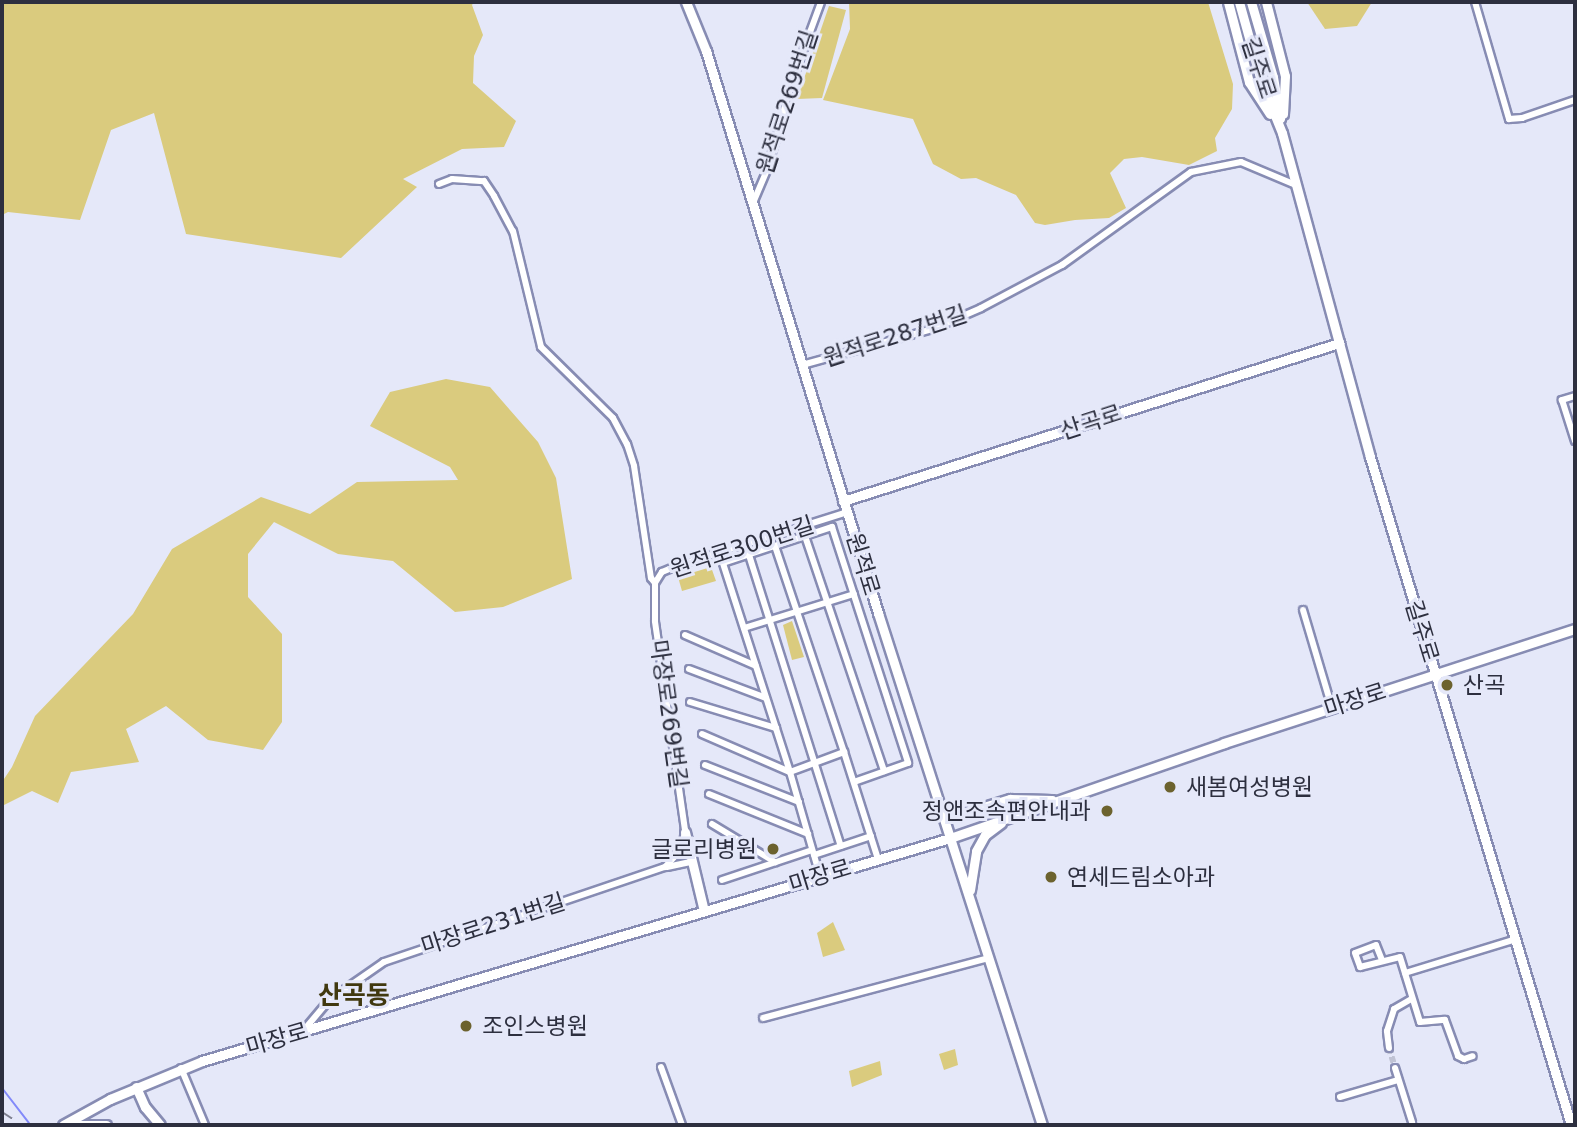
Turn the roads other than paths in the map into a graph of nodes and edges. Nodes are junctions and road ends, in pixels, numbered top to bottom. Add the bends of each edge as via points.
1 (686, 2) edge
2 (821, 2) edge
3 (1227, 2) edge
4 (1239, 2) edge
5 (1251, 2) edge
6 (1266, 2) edge
7 (1475, 2) edge
8 (1575, 100) edge
9 (1282, 133) junction
10 (439, 184) dead end
11 (1296, 185) junction
12 (752, 203) junction
13 (1339, 342) junction
14 (802, 365) junction
15 (1575, 396) edge
16 (1575, 441) edge
17 (844, 500) junction
18 (847, 512) junction
19 (805, 536) junction
20 (775, 546) junction
21 (749, 555) junction
22 (655, 583) junction
23 (853, 594) junction
24 (652, 596) joint
25 (827, 602) junction
26 (1303, 610) dead end
27 (797, 612) junction
28 (769, 620) junction
29 (744, 628) junction
30 (1575, 629) edge
31 (685, 635) dead end
32 (756, 667) junction
33 (689, 668) dead end
34 (1436, 674) junction
35 (766, 698) junction
36 (690, 702) dead end
37 (1332, 708) junction
38 (776, 728) junction
39 (702, 734) dead end
40 (844, 752) junction
41 (814, 763) junction
42 (705, 765) dead end
43 (884, 771) junction
44 (790, 772) junction
45 (854, 782) junction
46 (709, 794) dead end
47 (1056, 800) junction
48 (799, 802) junction
49 (941, 808) junction
50 (1008, 817) junction
51 (712, 824) dead end
52 (685, 832) junction
53 (808, 834) junction
54 (871, 836) junction
55 (950, 838) junction
56 (841, 846) junction
57 (813, 853) junction
58 (878, 859) junction
59 (691, 862) junction
60 (775, 862) junction
61 (665, 867) junction
62 (820, 876) junction
63 (722, 880) dead end
64 (970, 895) junction
65 (704, 911) junction
66 (1516, 939) junction
67 (989, 958) junction
68 (1382, 960) junction
69 (1405, 973) junction
70 (1411, 999) junction
71 (763, 1018) dead end
72 (303, 1031) junction
73 (1389, 1048) tunnel mouth
74 (1473, 1056) dead end
75 (662, 1067) dead end
76 (181, 1068) junction
77 (1395, 1069) tunnel mouth
78 (1398, 1080) junction
79 (136, 1087) junction
80 (1340, 1097) dead end
81 (1412, 1122) dead end
82 (64, 1125) edge
83 (79, 1125) edge
84 (106, 1125) edge
85 (160, 1125) edge
86 (205, 1125) edge
87 (682, 1125) edge
88 (1042, 1125) edge
89 (1572, 1125) edge

1 - 12 main road, 원적로 via 706,51
2 - 12 street, 원적로269번길
3 - 9 main road via 1249,82
4 - 9 main road, 길주로 via 1261,81
5 - 9 main road, 길주로 via 1273,78
6 - 9 main road via 1285,76
7 - 8 street via 1508,119
9 - 11 main road, 길주로
10 - 22 street via 452,179 484,181 513,231 541,346 613,418 627,444
11 - 13 main road, 길주로
11 - 14 street, 원적로287번길 via 1241,162 1191,172 1062,265 933,329
12 - 14 main road, 원적로
13 - 17 main road, 산곡로
13 - 34 main road, 길주로
14 - 17 main road, 원적로
15 - 16 street via 1562,400
17 - 18 main road, 원적로
18 - 22 street, 원적로300번길 via 676,566 662,572
18 - 49 main road, 원적로
19 - 20 street
19 - 23 street via 832,527
19 - 25 street
20 - 21 street
20 - 27 street
21 - 28 street
21 - 29 street via 723,563
22 - 24 street, 원적로300번길
23 - 25 street
23 - 43 street via 908,763
24 - 52 street, 마장로269번길
25 - 27 street
25 - 43 street
26 - 37 street
27 - 28 street
27 - 40 street
28 - 29 street
28 - 41 street
29 - 32 street
30 - 34 main road, 마장로
31 - 32 street
32 - 35 street
33 - 35 street
34 - 37 main road, 마장로
34 - 66 main road, 길주로
35 - 38 street
36 - 38 street
37 - 47 main road, 마장로
38 - 44 street
39 - 44 street
40 - 41 street
40 - 45 street
41 - 44 street
41 - 56 street
42 - 48 street
43 - 45 street
44 - 48 street
45 - 54 street
46 - 53 street
47 - 49 main road via 1010,799 951,817
47 - 50 main road, 마장로
48 - 53 street
49 - 55 main road, 원적로
50 - 55 main road, 마장로
50 - 64 main road via 985,835 976,851
51 - 60 street
52 - 59 main road
52 - 61 street via 682,849
53 - 57 street
54 - 56 street
54 - 58 street
55 - 58 main road, 마장로
55 - 64 main road, 원적로
56 - 57 street
57 - 60 street
57 - 62 street
58 - 62 main road, 마장로
59 - 61 street, 마장로231번길
59 - 65 main road
60 - 63 street
61 - 72 street, 마장로231번길 via 384,962 328,1001
62 - 65 main road, 마장로
64 - 67 main road, 원적로
65 - 72 main road, 마장로
66 - 69 street
66 - 89 main road, 길주로
67 - 71 street
67 - 88 main road, 원적로
68 - 68 street via 1360,967 1354,953 1376,945
68 - 69 street via 1400,957
69 - 70 street
70 - 73 street via 1394,1009 1387,1031
70 - 74 street via 1420,1022 1446,1020 1458,1056
72 - 76 main road, 마장로
75 - 87 street
76 - 79 main road, 마장로
76 - 86 street
77 - 78 street
78 - 80 street
78 - 81 street
79 - 82 main road, 마장로
79 - 85 main road
83 - 84 main road

